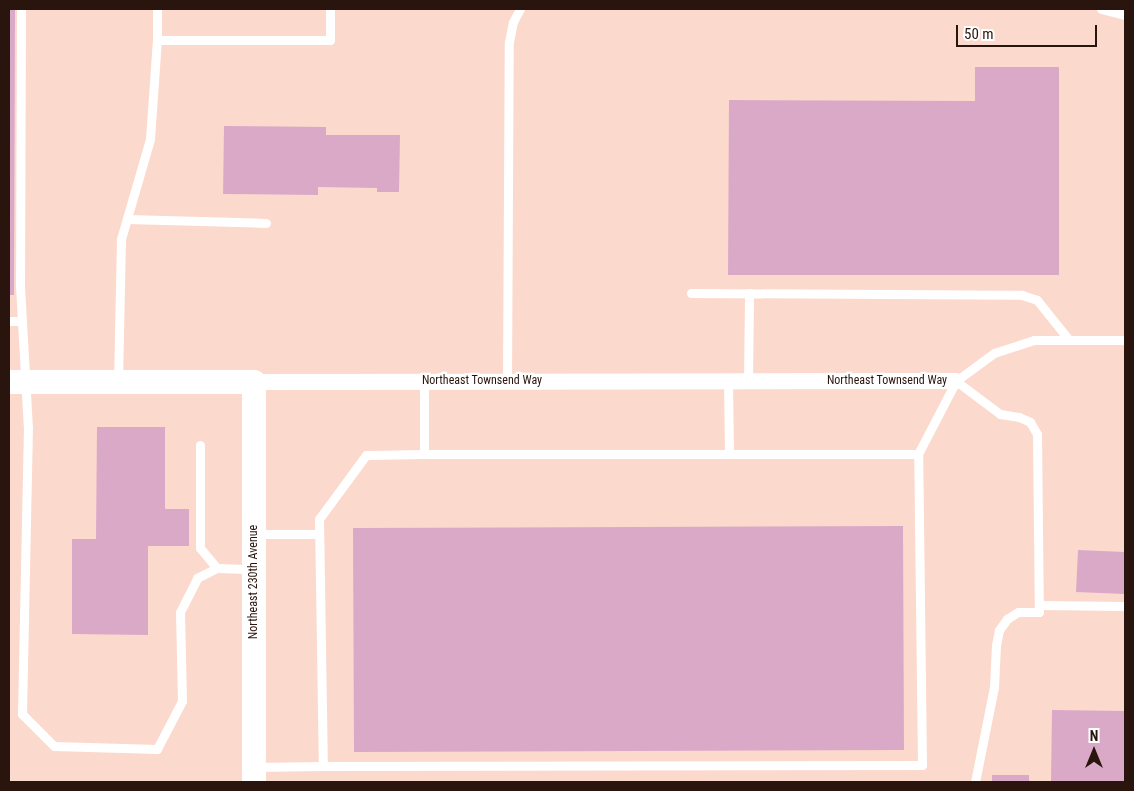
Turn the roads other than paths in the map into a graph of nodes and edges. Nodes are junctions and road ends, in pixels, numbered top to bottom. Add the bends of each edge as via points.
1 (21, 9) edge
2 (157, 9) edge
3 (330, 9) edge
4 (520, 9) edge
5 (1101, 9) edge
6 (1125, 16) edge
7 (157, 40) junction
8 (127, 219) junction
9 (266, 224) dead end
10 (691, 293) dead end
11 (749, 293) junction
12 (9, 321) edge
13 (22, 321) junction
14 (1068, 340) junction
15 (1125, 340) edge
16 (508, 381) junction
17 (728, 381) junction
18 (748, 381) junction
19 (956, 381) junction
20 (17, 382) edge
21 (118, 382) junction
22 (254, 382) junction
23 (424, 382) junction
24 (200, 445) dead end
25 (424, 454) junction
26 (729, 454) junction
27 (918, 454) junction
28 (254, 534) junction
29 (319, 534) junction
30 (217, 568) junction
31 (254, 569) junction
32 (1038, 605) junction
33 (1125, 606) edge
34 (323, 766) junction
35 (254, 775) edge
36 (975, 782) edge

1 - 13 lane
2 - 7 lane
3 - 7 lane via 330,40
4 - 16 lane via 513,22 509,42
5 - 6 lane
7 - 8 lane via 150,139
8 - 9 lane
8 - 21 lane via 121,239
10 - 11 lane
11 - 14 lane via 1022,295 1037,300
11 - 18 lane
12 - 13 lane
13 - 20 lane
14 - 15 lane
14 - 19 lane via 1034,340 994,353
16 - 17 street, Northeast Townsend Way
16 - 23 street, Northeast Townsend Way
17 - 18 street, Northeast Townsend Way
17 - 26 lane
18 - 19 street, Northeast Townsend Way
19 - 27 lane
19 - 32 lane via 1000,414 1030,422 1038,434
20 - 21 street, Northeast Townsend Way
20 - 30 lane via 28,427 22,714 54,746 157,749 182,701 180,612 197,578
21 - 22 street, Northeast Townsend Way
22 - 23 street, Northeast Townsend Way
22 - 28 street, Northeast 230th Avenue
23 - 25 lane
24 - 30 lane via 200,548
25 - 26 lane
25 - 29 lane via 366,455 319,520
26 - 27 lane
27 - 34 lane via 922,765
28 - 29 lane
28 - 31 street, Northeast 230th Avenue
29 - 34 lane
30 - 31 lane
31 - 35 street, Northeast 230th Avenue
32 - 33 lane
32 - 36 lane via 1038,612 1018,612 999,630 994,687
34 - 35 lane

